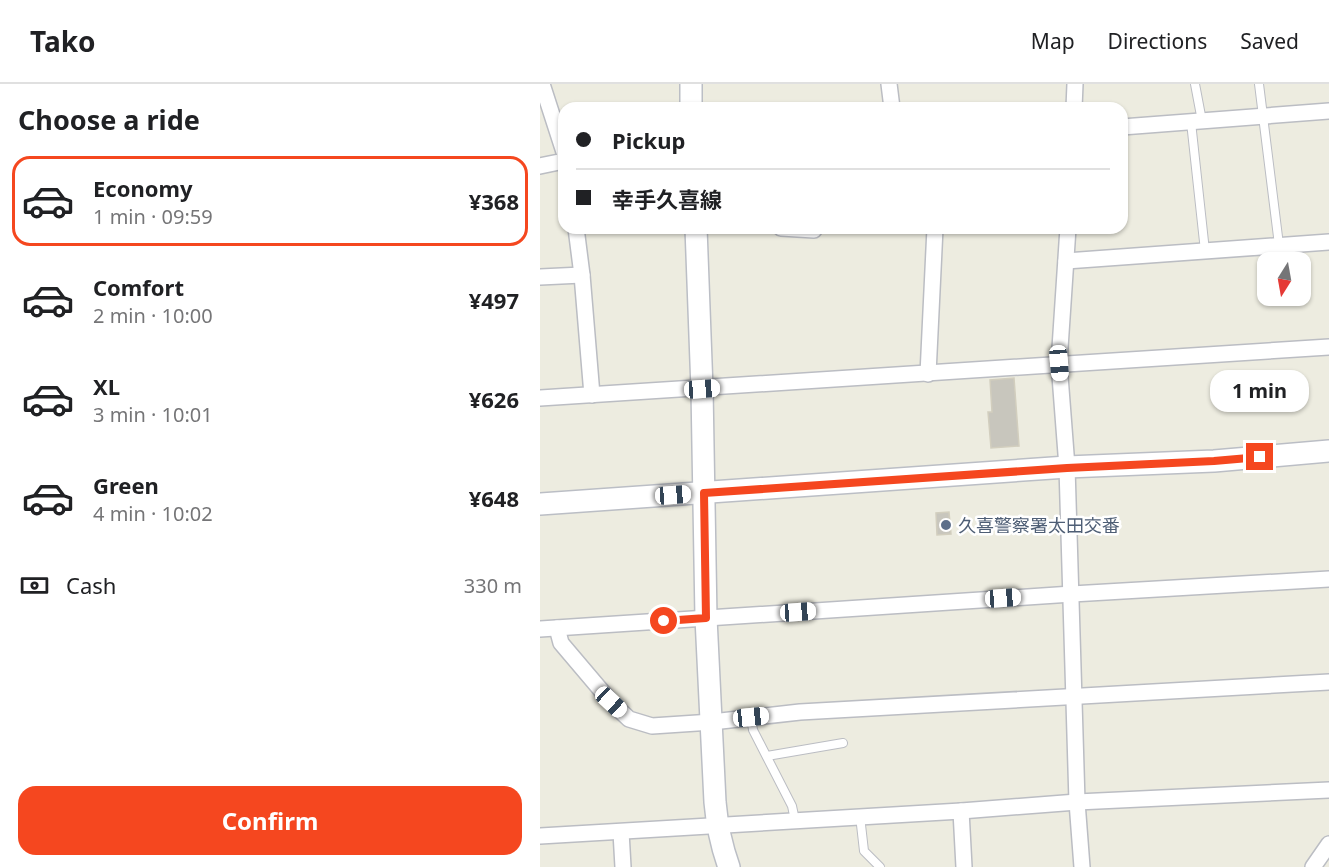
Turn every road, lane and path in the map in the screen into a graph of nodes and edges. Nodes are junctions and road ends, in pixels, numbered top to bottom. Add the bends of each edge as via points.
1 (542, 84) edge
2 (691, 84) edge
3 (889, 84) edge
4 (1075, 84) edge
5 (1195, 84) edge
6 (1259, 84) edge
7 (692, 102) edge
8 (891, 102) edge
9 (1074, 102) edge
10 (1329, 111) edge
11 (1263, 116) junction
12 (1197, 122) junction
13 (1128, 127) edge
14 (558, 133) edge
15 (558, 162) edge
16 (540, 166) edge
17 (577, 234) edge
18 (696, 234) edge
19 (935, 234) edge
20 (1068, 234) edge
21 (1329, 242) edge
22 (1280, 245) junction
23 (1204, 250) junction
24 (1066, 261) junction
25 (582, 275) junction
26 (540, 277) edge
27 (1329, 347) edge
28 (1059, 363) junction
29 (928, 374) junction
30 (702, 389) junction
31 (592, 395) junction
32 (540, 398) edge
33 (1329, 451) edge
34 (1067, 468) junction
35 (704, 493) junction
36 (540, 504) edge
37 (1329, 579) edge
38 (1072, 594) junction
39 (706, 618) junction
40 (557, 628) junction
41 (540, 629) edge
42 (1329, 682) edge
43 (1075, 697) junction
44 (751, 717) junction
45 (712, 722) junction
46 (843, 743) dead end
47 (767, 756) junction
48 (1329, 790) edge
49 (1077, 802) junction
50 (961, 811) junction
51 (860, 816) junction
52 (795, 820) junction
53 (717, 825) junction
54 (621, 832) junction
55 (540, 836) edge
56 (1329, 844) edge
57 (623, 867) edge
58 (729, 867) edge
59 (880, 867) edge
60 (964, 867) edge
61 (1082, 867) edge
62 (1313, 867) edge

1 - 14 street
2 - 7 main road
3 - 8 street
4 - 9 street
5 - 12 lane
6 - 11 lane
10 - 11 street
11 - 12 street
11 - 22 lane
12 - 13 street
12 - 23 lane
15 - 16 street
17 - 25 street
18 - 30 main road
19 - 29 street
20 - 24 street
21 - 22 street
22 - 23 street
23 - 24 street
24 - 28 street
25 - 26 street
25 - 31 street
27 - 28 street
28 - 29 street
28 - 34 street
29 - 30 street
30 - 31 street
30 - 35 main road
31 - 32 street
33 - 34 main road
34 - 35 main road
34 - 38 street
35 - 36 main road
35 - 39 main road
37 - 38 street
38 - 39 street
38 - 43 street
39 - 40 street
39 - 45 main road
40 - 41 street
40 - 45 street via 561,643 629,719 652,726
42 - 43 street
43 - 44 street
43 - 49 street
44 - 45 street
44 - 47 lane via 753,730
45 - 53 main road
46 - 47 lane
47 - 52 lane
48 - 49 street
49 - 50 street
49 - 61 street
50 - 51 street
50 - 60 street
51 - 52 street
51 - 59 lane via 864,851
52 - 53 street
53 - 54 street
53 - 58 main road
54 - 55 street
54 - 57 street
56 - 62 street

